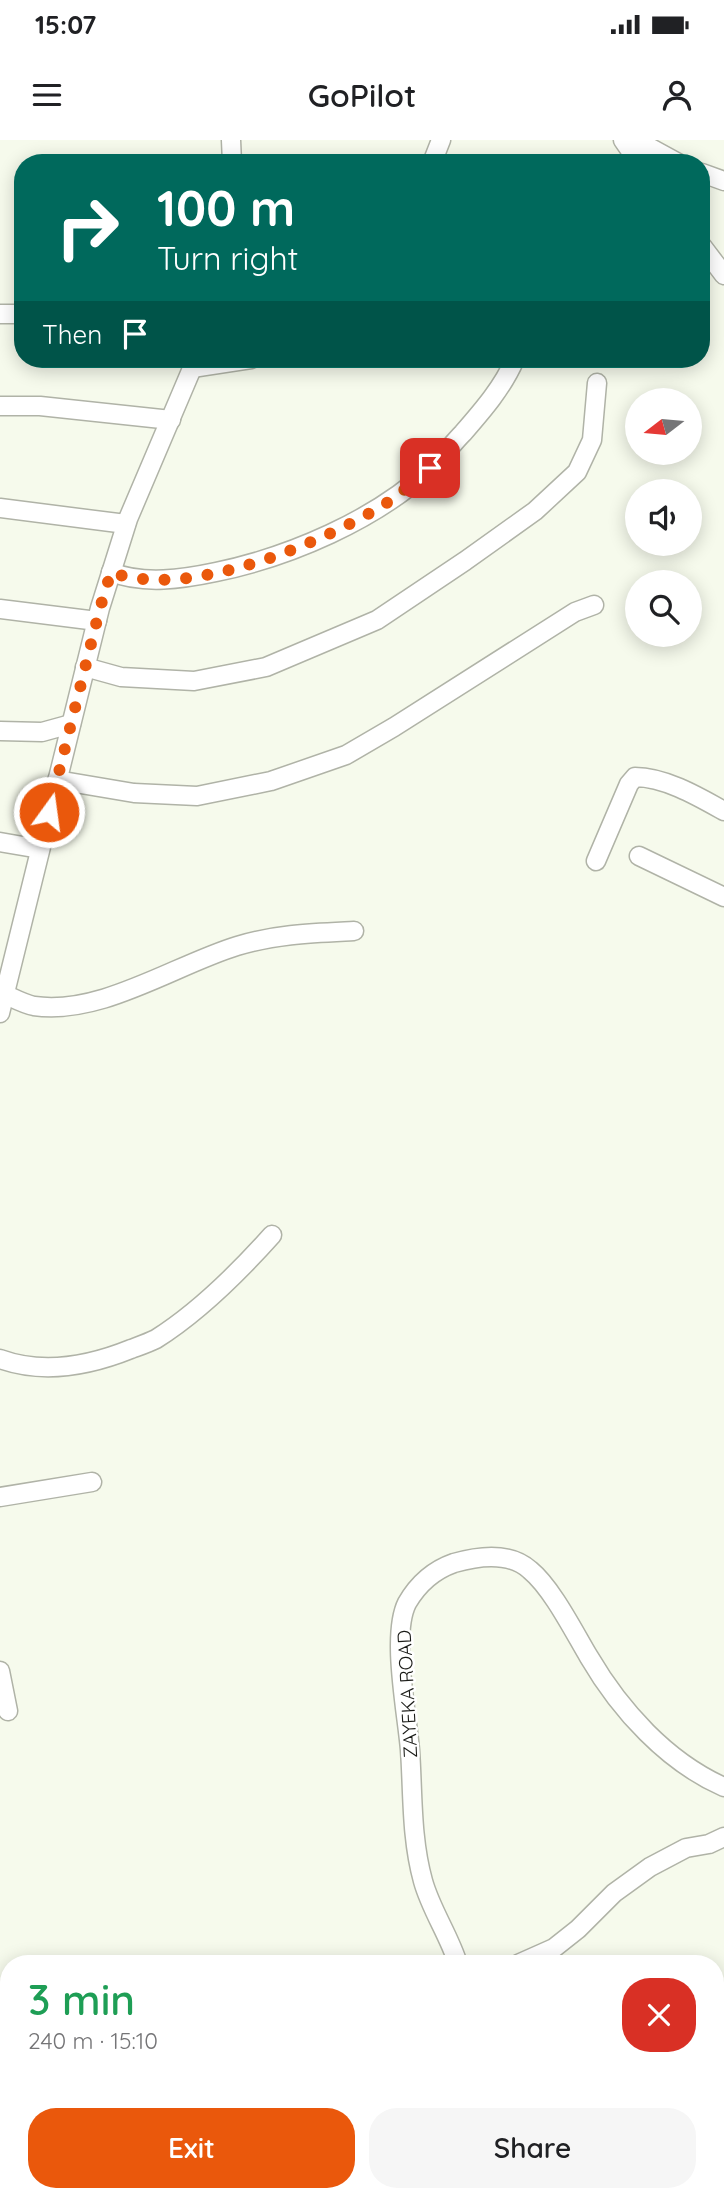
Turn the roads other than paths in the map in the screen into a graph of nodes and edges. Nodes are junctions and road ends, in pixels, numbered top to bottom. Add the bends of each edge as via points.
1 (636, 140) edge
2 (662, 154) edge
3 (710, 257) edge
4 (724, 275) edge
5 (192, 368) edge
6 (510, 368) edge
7 (597, 383) dead end
8 (0, 406) edge
9 (171, 420) junction
10 (0, 508) edge
11 (126, 524) junction
12 (111, 572) junction
13 (594, 605) dead end
14 (0, 609) edge
15 (97, 621) junction
16 (85, 667) junction
17 (71, 724) junction
18 (0, 731) edge
19 (57, 780) junction
20 (724, 811) edge
21 (0, 842) edge
22 (40, 849) junction
23 (639, 856) dead end
24 (596, 861) dead end
25 (724, 897) edge
26 (354, 931) dead end
27 (6, 957) edge
28 (4, 994) junction
29 (0, 1013) edge
30 (272, 1236) dead end
31 (0, 1359) edge
32 (92, 1482) dead end
33 (0, 1497) edge
34 (0, 1671) edge
35 (8, 1711) dead end
36 (724, 1787) edge
37 (724, 1837) edge
38 (453, 1955) edge
39 (538, 1955) edge

1 - 2 street
3 - 4 street
5 - 9 street
6 - 12 street via 496,394 430,468 389,501 317,540 271,559 194,577 125,578
7 - 16 street via 592,440 577,472 535,511 377,620 266,667 194,681 121,677
8 - 9 street
9 - 11 street
10 - 11 street
11 - 12 street
12 - 15 street
13 - 19 street via 575,612 346,755 271,781 197,796 134,793
14 - 15 street
15 - 16 street
16 - 17 street
17 - 18 street via 42,732
17 - 19 street
19 - 22 street
20 - 24 street via 676,788 635,777
21 - 22 street
22 - 27 street
23 - 25 street
26 - 28 street via 284,934 236,946 80,1005 31,1006
27 - 28 street
28 - 29 street
30 - 31 street via 195,1309 154,1339 99,1362 62,1367 15,1365
32 - 33 street
34 - 35 street
36 - 38 street, ZAYEKA ROAD via 696,1773 660,1745 624,1707 530,1569 499,1557 476,1557 439,1569 407,1604 401,1657 415,1842 423,1881
37 - 39 street via 686,1848 650,1867 554,1948

